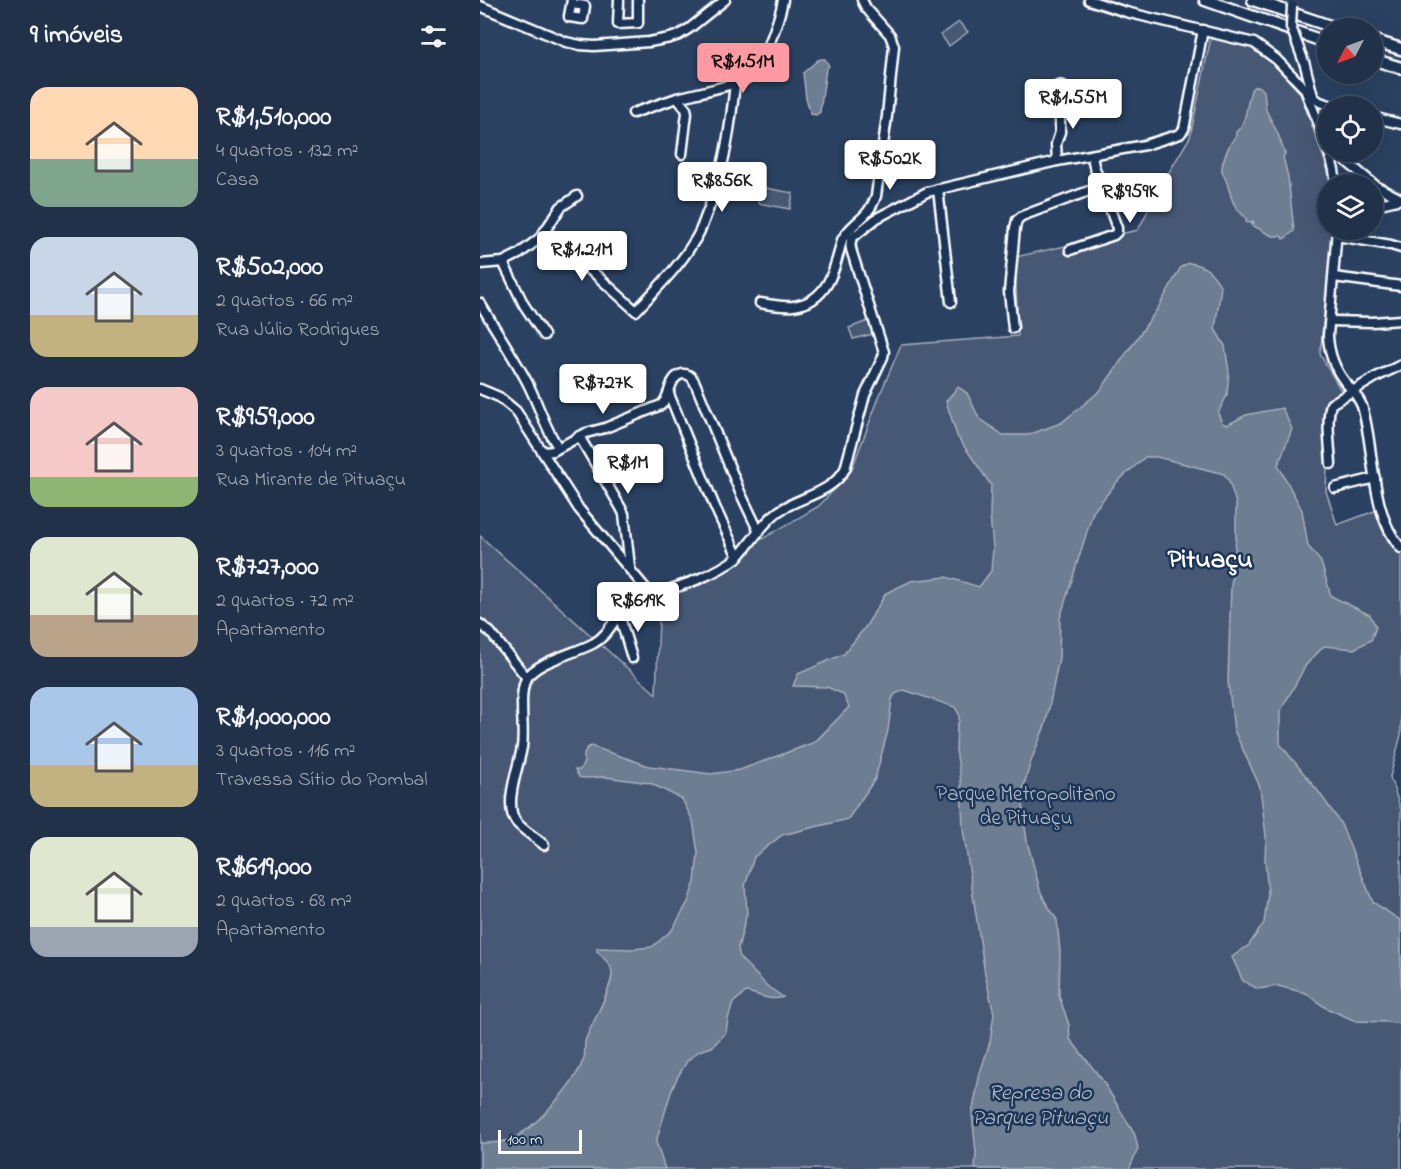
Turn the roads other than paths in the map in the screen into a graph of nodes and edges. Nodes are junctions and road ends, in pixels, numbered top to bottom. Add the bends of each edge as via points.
1 (618, 0) edge
2 (638, 0) edge
3 (725, 0) edge
4 (783, 0) edge
5 (862, 0) edge
6 (1089, 0) edge
7 (1205, 0) edge
8 (1253, 0) edge
9 (1292, 3) edge
10 (480, 6) edge
11 (1317, 22) edge
12 (1203, 30) junction
13 (1317, 39) edge
14 (1383, 43) edge
15 (1401, 49) edge
16 (1383, 62) edge
17 (1401, 68) edge
18 (735, 82) junction
19 (1304, 89) junction
20 (1313, 97) junction
21 (677, 98) junction
22 (1060, 99) dead end
23 (1317, 100) edge
24 (633, 113) dead end
25 (1317, 120) edge
26 (1383, 120) edge
27 (1401, 124) edge
28 (682, 154) dead end
29 (1092, 156) junction
30 (1057, 161) junction
31 (1347, 162) edge
32 (1102, 186) junction
33 (938, 189) junction
34 (577, 196) dead end
35 (1401, 199) edge
36 (1383, 203) edge
37 (540, 238) junction
38 (1337, 240) edge
39 (1368, 240) edge
40 (1401, 248) edge
41 (1070, 250) dead end
42 (503, 262) junction
43 (480, 264) edge
44 (1334, 277) junction
45 (1401, 286) edge
46 (951, 302) dead end
47 (480, 303) edge
48 (760, 303) dead end
49 (1401, 320) edge
50 (1331, 321) junction
51 (1012, 328) dead end
52 (544, 335) dead end
53 (1401, 365) edge
54 (480, 389) edge
55 (1354, 391) junction
56 (669, 394) junction
57 (549, 433) junction
58 (579, 436) junction
59 (535, 441) junction
60 (558, 447) junction
61 (542, 450) junction
62 (1331, 464) dead end
63 (1375, 478) junction
64 (1335, 488) dead end
65 (759, 532) junction
66 (1401, 548) edge
67 (738, 556) junction
68 (631, 571) junction
69 (652, 596) junction
70 (619, 614) junction
71 (480, 624) edge
72 (633, 658) dead end
73 (527, 678) junction
74 (544, 845) dead end

1 - 2 street via 618,24 638,23
3 - 10 street via 679,35 649,42 594,46 566,42
4 - 18 street via 777,26 756,69 750,77
5 - 48 street via 894,46 873,205 844,235 825,289 810,301 790,306
6 - 12 street
7 - 13 main road
8 - 11 main road
9 - 20 street, bridge via 1291,27
12 - 19 street via 1254,43 1276,59
12 - 29 street via 1183,131 1162,140
14 - 15 main road
16 - 17 main road
18 - 21 street
18 - 37 street via 721,175 702,225 685,256 636,310 594,273
19 - 20 street
19 - 25 street
20 - 23 street
21 - 24 street
21 - 28 street via 687,113
22 - 30 street
26 - 27 street
29 - 30 street
29 - 32 street
30 - 33 street
31 - 35 street via 1376,186
32 - 41 street via 1117,232
32 - 51 street via 1017,220 1009,292
33 - 46 street
33 - 65 street via 878,218 852,238 851,247 883,346 883,357 865,395 841,475 830,486 780,510
34 - 37 street via 557,211
35 - 36 street
37 - 42 street
38 - 44 street
39 - 40 street
42 - 43 street
42 - 52 street
44 - 45 street
44 - 50 street
47 - 57 street via 526,378
49 - 50 street
50 - 55 street via 1328,336 1332,360
53 - 55 street
54 - 59 street via 499,397 516,411
55 - 62 street via 1330,407
55 - 63 street via 1364,413
56 - 58 street via 661,405
56 - 65 street via 673,381 680,375 693,378
56 - 67 street
57 - 59 street
57 - 60 street
58 - 60 street
58 - 68 street via 624,514
59 - 61 street
60 - 61 street via 549,452
61 - 68 street via 579,509
63 - 64 street
63 - 66 street via 1382,512
65 - 67 street
67 - 69 street via 708,575
68 - 69 street
69 - 70 street via 625,606
70 - 72 street
70 - 73 street via 595,643 554,660
71 - 73 street
73 - 74 street via 522,701 522,747 511,810 521,827

